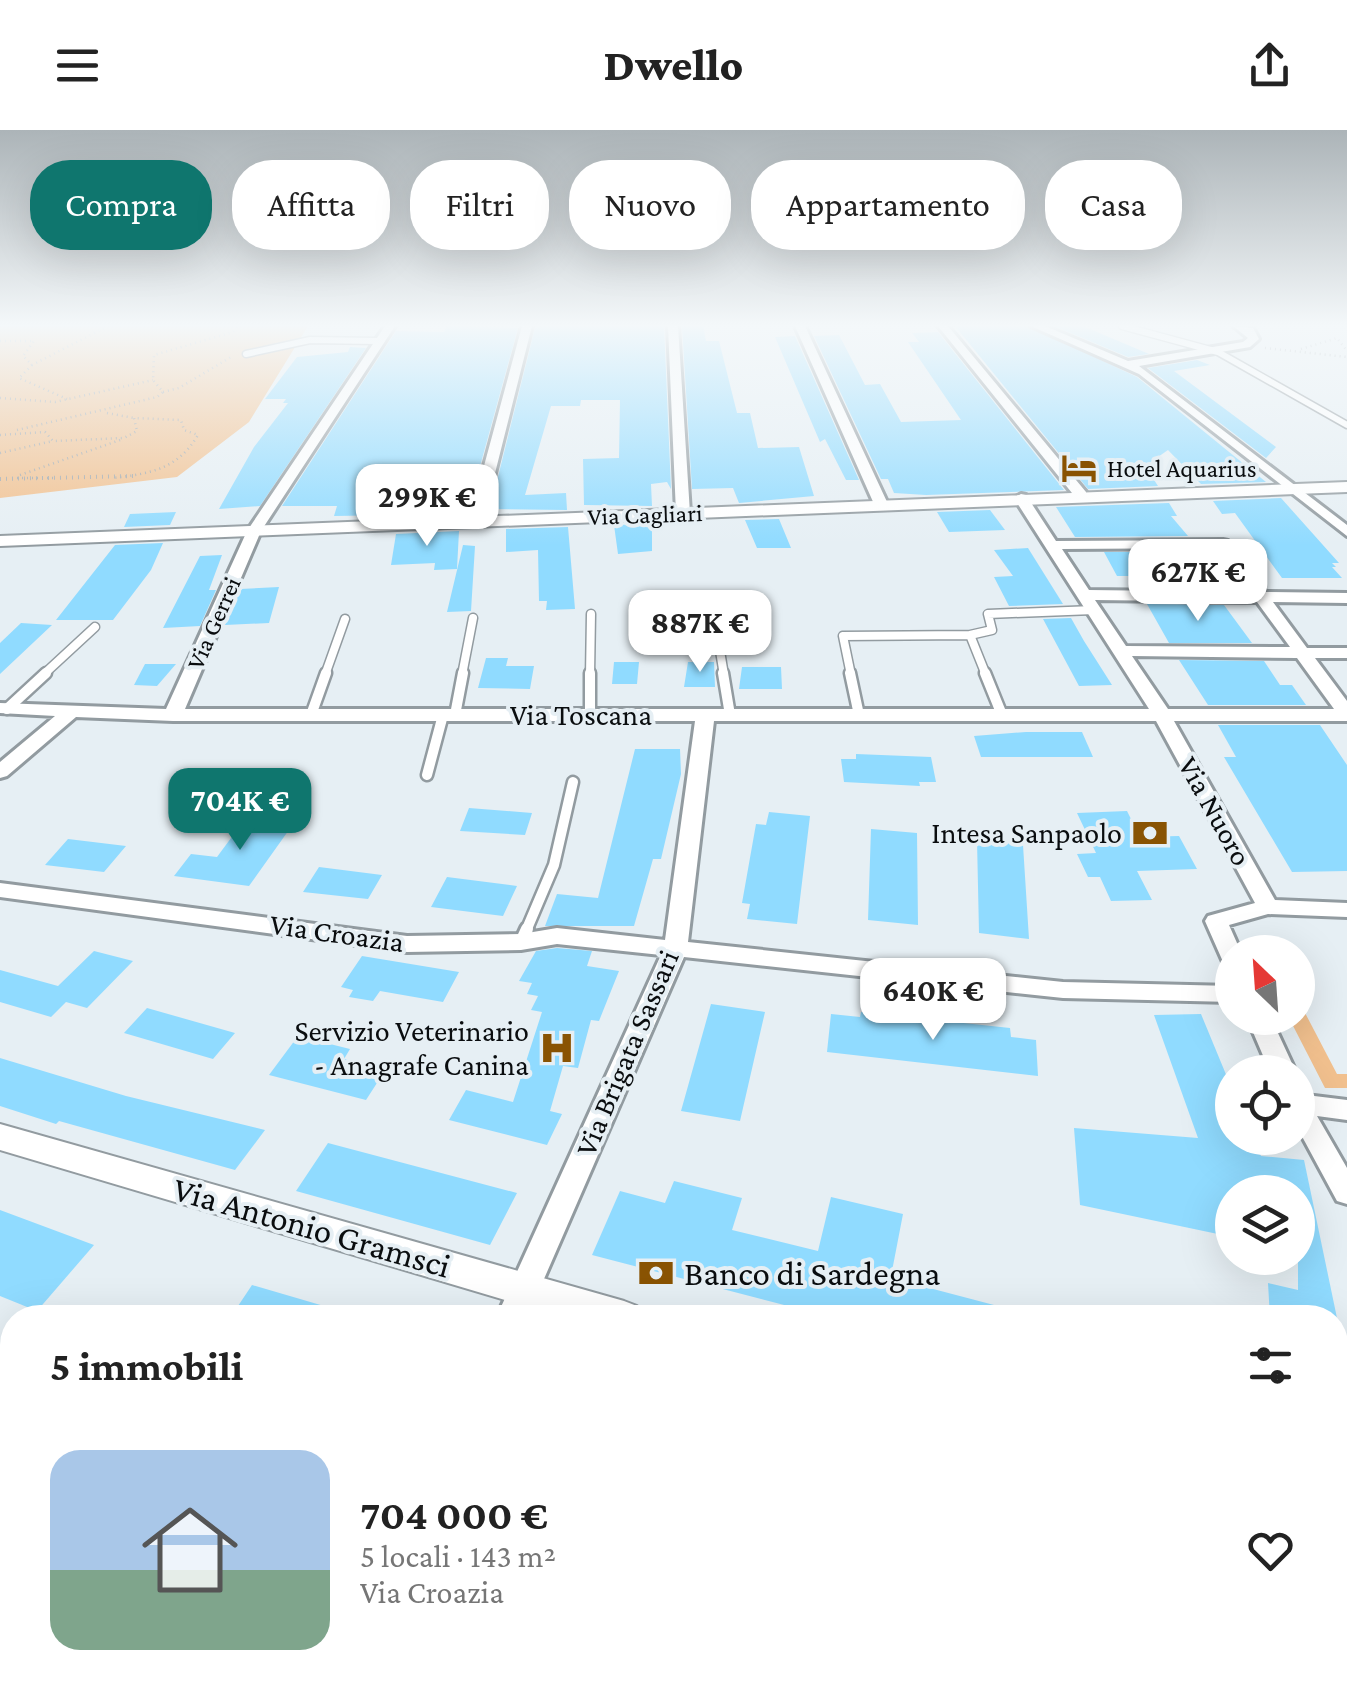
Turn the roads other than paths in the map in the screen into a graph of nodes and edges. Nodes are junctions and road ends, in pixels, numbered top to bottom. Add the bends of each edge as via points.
1 (340, 399) edge
2 (509, 399) edge
3 (677, 399) edge
4 (833, 399) edge
5 (1003, 399) edge
6 (1177, 399) edge
7 (1301, 399) edge
8 (1347, 425) edge
9 (1290, 486) junction
10 (1347, 487) edge
11 (1082, 495) junction
12 (1021, 498) junction
13 (881, 504) junction
14 (682, 513) junction
15 (476, 522) junction
16 (254, 531) junction
17 (1347, 532) edge
18 (2, 544) edge
19 (1052, 545) junction
20 (1262, 596) junction
21 (1347, 598) edge
22 (1089, 603) junction
23 (591, 614) dead end
24 (714, 615) dead end
25 (473, 618) dead end
26 (344, 620) dead end
27 (95, 627) dead end
28 (970, 635) junction
29 (1121, 652) junction
30 (1302, 652) junction
31 (1347, 653) edge
32 (4, 708) edge
33 (70, 712) junction
34 (172, 715) junction
35 (310, 715) junction
36 (449, 715) junction
37 (590, 715) junction
38 (717, 715) junction
39 (859, 715) junction
40 (1002, 715) junction
41 (1347, 715) edge
42 (1162, 716) junction
43 (0, 772) edge
44 (428, 776) dead end
45 (572, 782) dead end
46 (0, 890) edge
47 (1268, 907) junction
48 (1347, 910) edge
49 (1222, 935) edge
50 (521, 942) junction
51 (676, 948) junction
52 (1215, 994) edge
53 (1315, 1107) edge
54 (1347, 1110) edge
55 (1315, 1136) edge
56 (0, 1137) edge
57 (1347, 1193) edge
58 (517, 1303) edge

1 - 16 street, Via Gerrei
2 - 15 street
3 - 14 street
4 - 13 street
5 - 11 street
6 - 9 street
7 - 8 lane
9 - 10 street, Via Cagliari
9 - 11 street, Via Cagliari
9 - 17 street
11 - 12 street, Via Cagliari
12 - 13 street, Via Cagliari
12 - 19 street, Via Nuoro
13 - 14 street, Via Cagliari
14 - 15 street, Via Cagliari
15 - 16 street, Via Cagliari
16 - 18 street, Via Cagliari
16 - 34 street, Via Gerrei
19 - 20 street via 1223,544
19 - 22 street, Via Nuoro
20 - 21 street
20 - 22 street
20 - 30 street
22 - 28 lane via 988,614 992,630
22 - 29 street, Via Nuoro
23 - 37 lane
24 - 38 lane
25 - 36 lane
26 - 35 lane
27 - 32 lane
28 - 39 lane via 843,636
28 - 40 lane
29 - 30 street
29 - 42 street, Via Nuoro
30 - 31 street
30 - 41 street
32 - 33 street, Via Toscana
33 - 34 street, Via Toscana
33 - 43 street
34 - 35 street, Via Toscana
35 - 36 street, Via Toscana
36 - 37 street, Via Toscana
36 - 44 lane
37 - 38 street, Via Toscana
38 - 39 street, Via Toscana
38 - 51 street, Via Brigata Sassari
39 - 40 street, Via Toscana
40 - 42 street, Via Toscana
41 - 42 street, Via Nuoro
42 - 47 street, Via Nuoro
45 - 50 lane via 554,864
46 - 50 street, Via Croazia via 407,944
47 - 48 street
47 - 49 street via 1216,921
50 - 51 street, Via Croazia via 558,936
51 - 52 street, Via Croazia via 1062,990
51 - 58 street, Via Brigata Sassari
53 - 54 street
55 - 57 street
56 - 58 street, Via Antonio Gramsci

